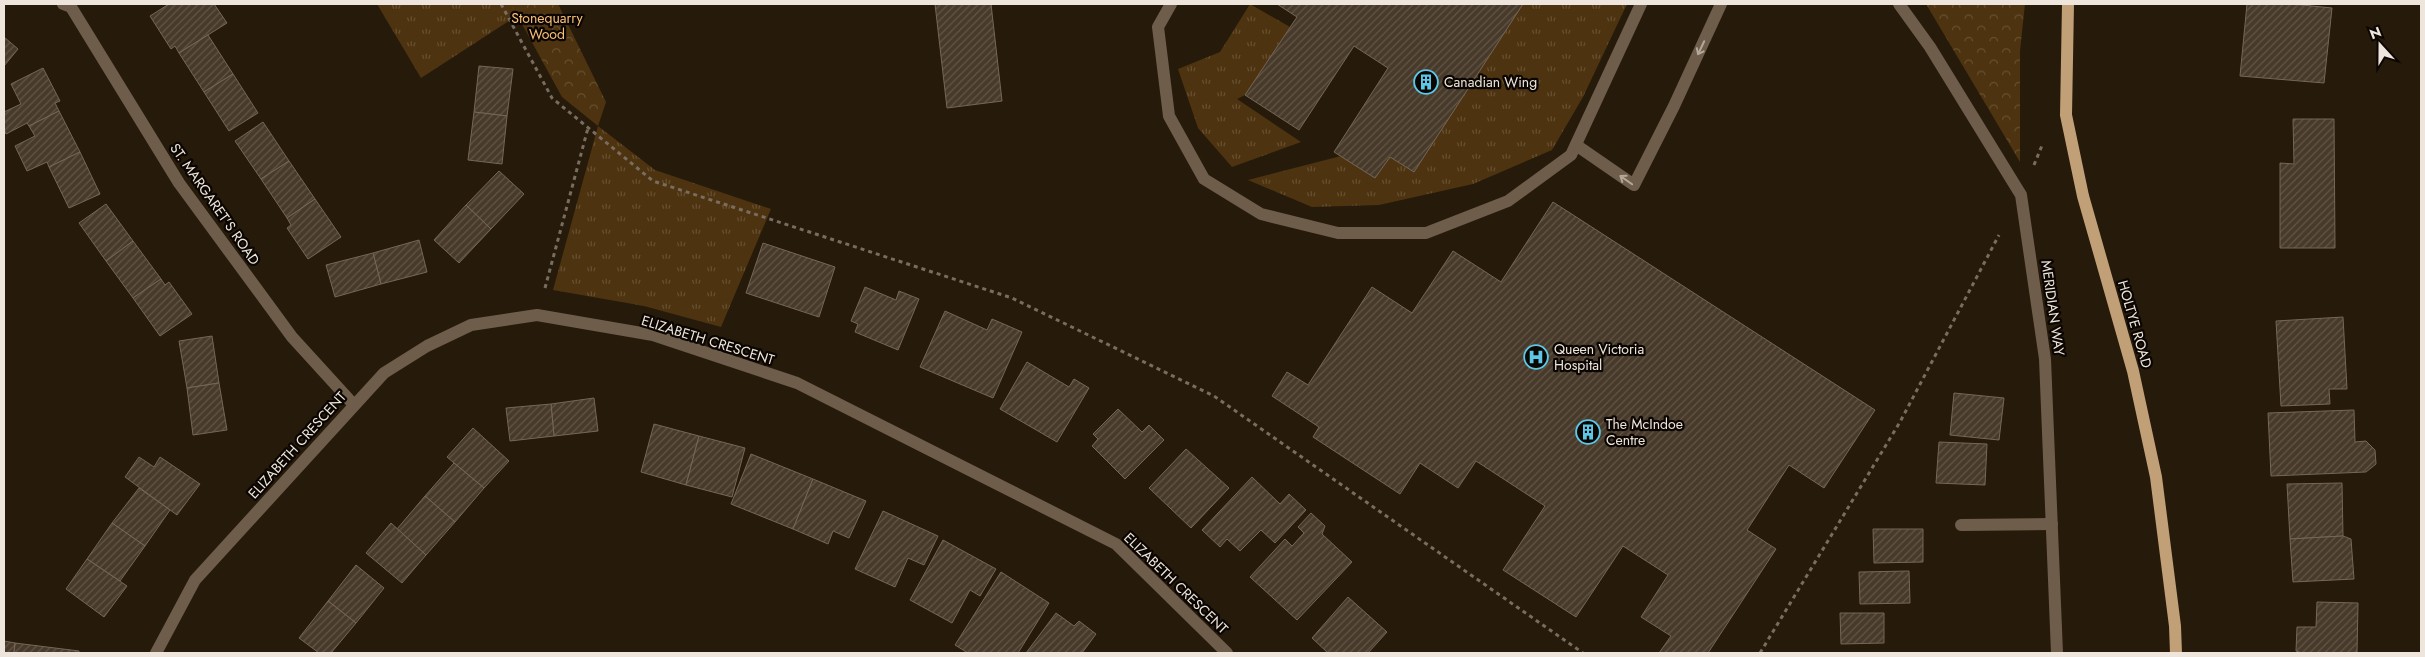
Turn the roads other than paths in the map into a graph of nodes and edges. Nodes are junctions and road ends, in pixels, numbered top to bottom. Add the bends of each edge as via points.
1 (1171, 4) edge
2 (1641, 4) edge
3 (1721, 4) edge
4 (1899, 4) edge
5 (2068, 4) edge
6 (69, 5) edge
7 (1576, 145) junction
8 (354, 405) junction
9 (2052, 524) junction
10 (1961, 525) dead end
11 (156, 653) edge
12 (1227, 653) edge
13 (2057, 653) edge
14 (2176, 653) edge

1 - 7 street via 1158,27 1169,116 1204,179 1261,214 1338,233 1426,234 1508,201 1571,155
2 - 7 street
3 -> 7 street via 1634,185
4 - 9 street, MERIDIAN WAY via 1930,46 2021,195 2045,359
5 - 14 main road, HOLTYE ROAD via 2066,115 2083,196 2133,371 2156,478
6 - 8 street, ST. MARGARET'S ROAD via 179,183 292,336
8 - 11 street, ELIZABETH CRESCENT via 194,580
8 - 12 street, ELIZABETH CRESCENT via 384,373 427,346 471,325 537,315 653,335 798,383 1116,544
9 - 10 street
9 - 13 street, MERIDIAN WAY

